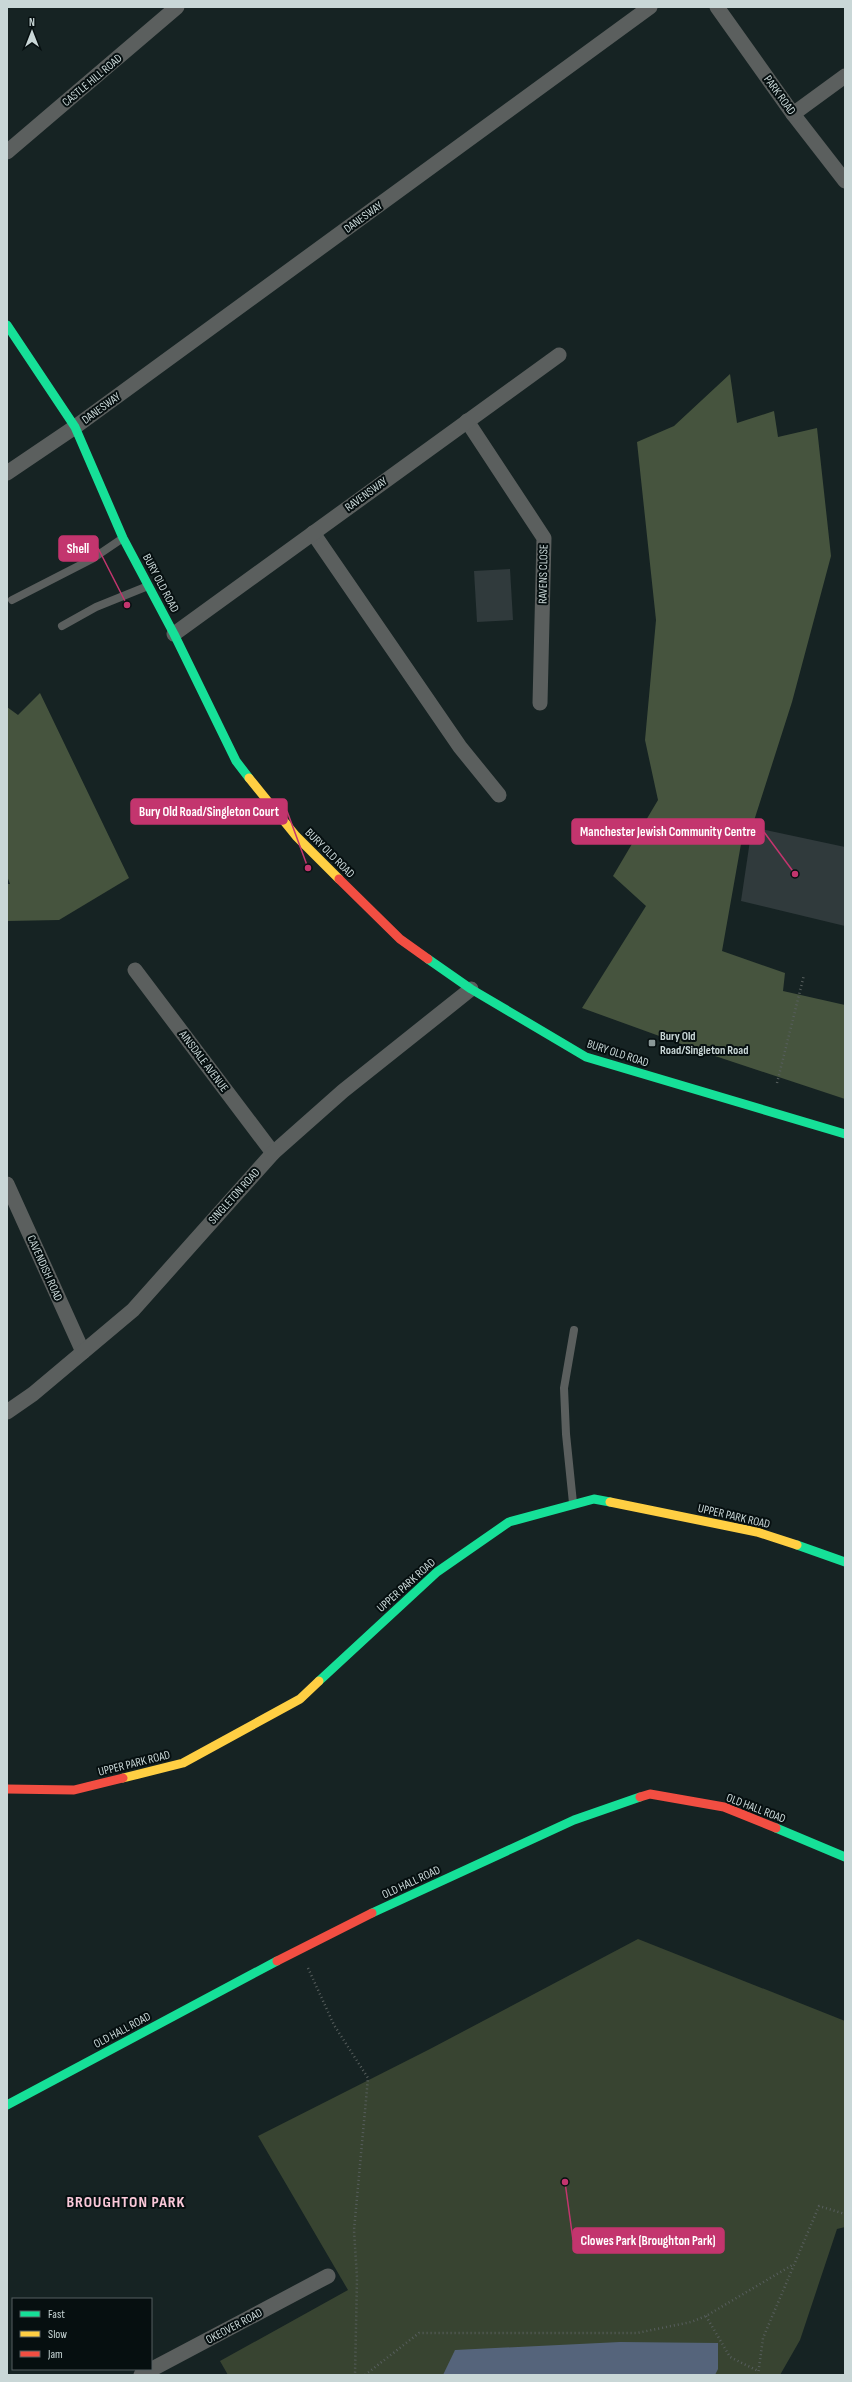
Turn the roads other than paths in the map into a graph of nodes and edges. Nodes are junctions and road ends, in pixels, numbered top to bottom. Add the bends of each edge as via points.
1 (177, 7) edge
2 (650, 7) edge
3 (717, 7) edge
4 (845, 76) edge
5 (793, 114) junction
6 (7, 152) edge
7 (845, 181) edge
8 (7, 325) edge
9 (558, 355) dead end
10 (467, 421) junction
11 (75, 428) junction
12 (7, 473) edge
13 (313, 533) junction
14 (123, 538) junction
15 (149, 586) junction
16 (12, 600) dead end
17 (62, 626) dead end
18 (174, 634) junction
19 (540, 703) dead end
20 (499, 794) dead end
21 (135, 970) dead end
22 (471, 990) junction
23 (845, 1134) edge
24 (273, 1153) junction
25 (7, 1184) edge
26 (574, 1330) dead end
27 (83, 1352) junction
28 (7, 1412) edge
29 (574, 1504) junction
30 (845, 1562) edge
31 (7, 1789) edge
32 (845, 1857) edge
33 (7, 2105) edge
34 (328, 2276) dead end
35 (152, 2369) edge
36 (150, 2370) edge
37 (141, 2375) edge

1 - 6 street, CASTLE HILL ROAD
2 - 11 street, DANESWAY
3 - 5 street, PARK ROAD
4 - 5 street
5 - 7 street, PARK ROAD
8 - 11 street, BURY OLD ROAD
9 - 10 street, RAVENSWAY
10 - 13 street, RAVENSWAY
10 - 19 street, RAVENS CLOSE via 544,538
11 - 12 street, DANESWAY
11 - 14 street, BURY OLD ROAD
13 - 18 street, RAVENSWAY
13 - 20 street via 460,748
14 - 15 street, BURY OLD ROAD
14 - 16 lane via 92,559
15 - 17 lane via 96,607
15 - 18 street, BURY OLD ROAD
18 - 22 street, BURY OLD ROAD via 236,761 296,836 400,940
21 - 24 street, AINSDALE AVENUE
22 - 23 street, BURY OLD ROAD via 586,1057
22 - 24 street, SINGLETON ROAD via 343,1091
24 - 27 street, SINGLETON ROAD via 133,1310
25 - 27 street, CAVENDISH ROAD
26 - 29 lane via 564,1388
27 - 28 street, SINGLETON ROAD
29 - 30 street, UPPER PARK ROAD via 594,1499 757,1532
29 - 31 street, UPPER PARK ROAD via 508,1522 438,1572 300,1699 183,1763 74,1790
32 - 33 street, OLD HALL ROAD via 724,1807 650,1794 574,1820 299,1949
34 - 35 street, OKEOVER ROAD
36 - 37 street, OKEOVER ROAD

